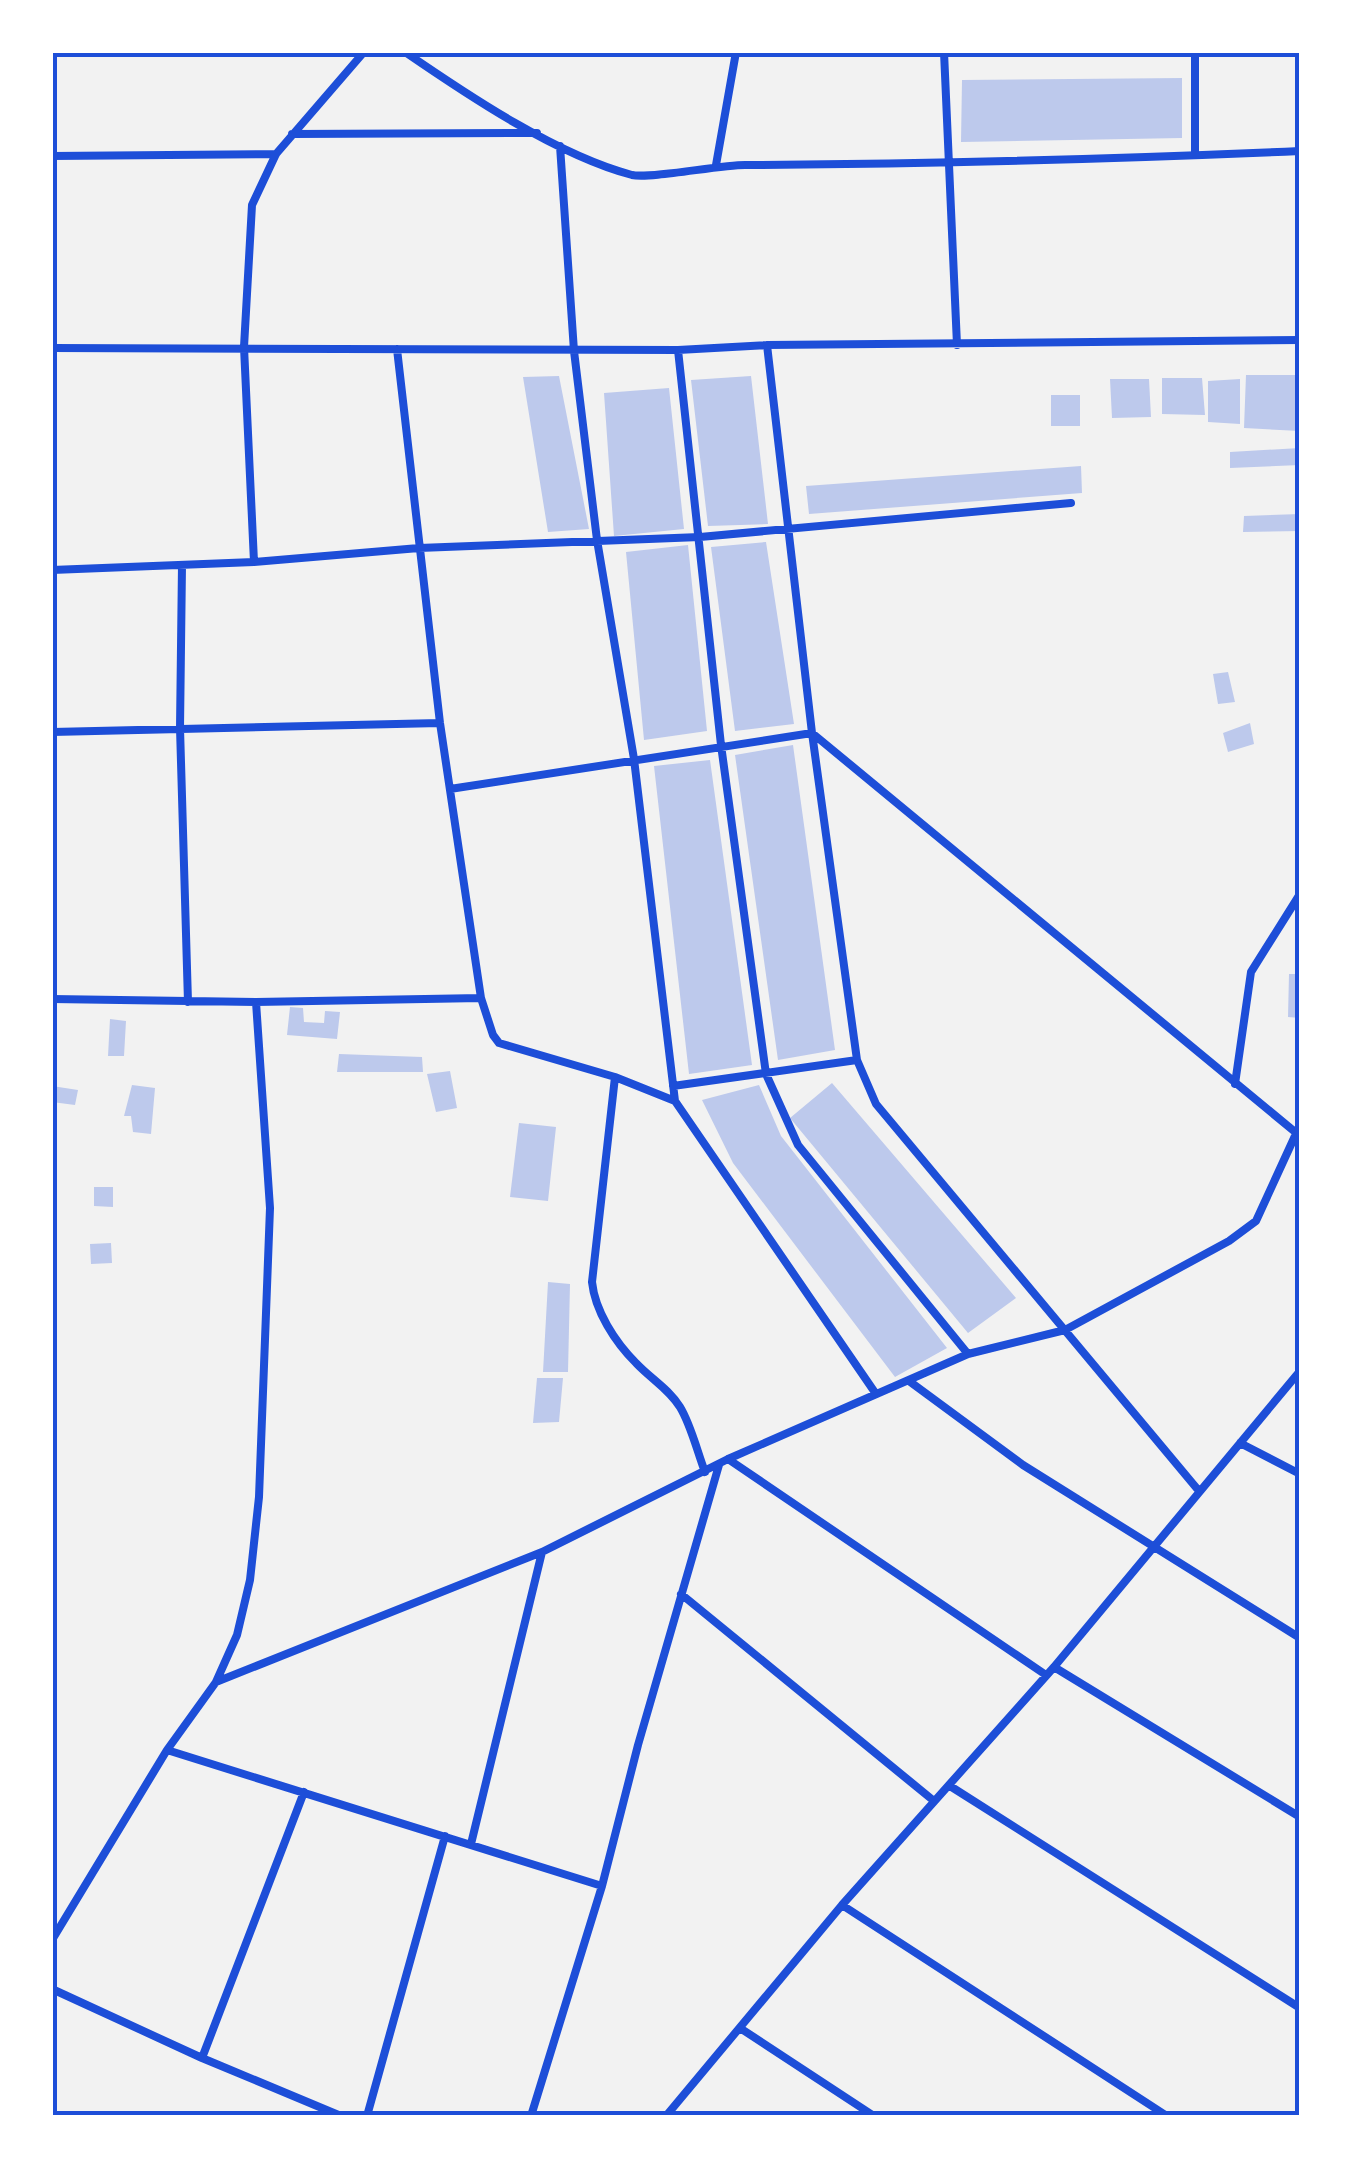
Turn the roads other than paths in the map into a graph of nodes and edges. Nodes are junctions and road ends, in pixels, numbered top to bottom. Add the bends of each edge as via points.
1 (364, 52) edge
2 (405, 52) edge
3 (736, 52) edge
4 (944, 52) edge
5 (1194, 52) edge
6 (538, 133) junction
7 (292, 134) junction
8 (560, 146) junction
9 (1300, 150) edge
10 (276, 154) junction
11 (1195, 155) junction
12 (52, 156) edge
13 (947, 164) junction
14 (716, 165) junction
15 (1300, 340) edge
16 (766, 345) junction
17 (957, 345) junction
18 (244, 347) junction
19 (52, 348) edge
20 (397, 349) junction
21 (678, 350) junction
22 (574, 351) junction
23 (1071, 503) dead end
24 (787, 530) junction
25 (700, 537) junction
26 (597, 540) junction
27 (419, 548) junction
28 (254, 562) junction
29 (182, 566) junction
30 (52, 570) edge
31 (440, 722) junction
32 (180, 728) junction
33 (52, 732) edge
34 (812, 733) junction
35 (721, 745) junction
36 (634, 759) junction
37 (450, 789) junction
38 (1300, 894) edge
39 (480, 998) junction
40 (52, 999) edge
41 (188, 1002) junction
42 (256, 1002) junction
43 (857, 1060) junction
44 (766, 1074) junction
45 (615, 1077) junction
46 (1235, 1084) junction
47 (673, 1086) junction
48 (676, 1101) junction
49 (1298, 1131) edge
50 (1065, 1330) junction
51 (968, 1354) junction
52 (1300, 1371) edge
53 (909, 1382) junction
54 (876, 1394) junction
55 (1240, 1443) junction
56 (728, 1459) junction
57 (720, 1465) junction
58 (705, 1472) junction
59 (1300, 1474) edge
60 (1199, 1491) junction
61 (1152, 1548) junction
62 (542, 1552) junction
63 (681, 1594) junction
64 (1300, 1638) edge
65 (1054, 1667) junction
66 (1046, 1675) junction
67 (216, 1682) junction
68 (166, 1750) junction
69 (950, 1786) junction
70 (304, 1792) junction
71 (934, 1802) junction
72 (1300, 1816) edge
73 (445, 1836) junction
74 (471, 1844) junction
75 (602, 1886) junction
76 (842, 1906) junction
77 (52, 1940) edge
78 (52, 1989) edge
79 (1300, 2008) edge
80 (740, 2028) junction
81 (202, 2058) junction
82 (342, 2116) edge
83 (367, 2116) edge
84 (530, 2116) edge
85 (666, 2116) edge
86 (874, 2116) edge
87 (1167, 2116) edge

1 - 7 street
2 - 6 street
3 - 14 street
4 - 13 street
5 - 11 street
6 - 7 street
6 - 8 street
7 - 10 street
8 - 14 street via 636,176
8 - 22 street
9 - 11 street
10 - 12 street
10 - 18 street via 252,205
11 - 13 street
13 - 14 street
13 - 17 street
15 - 17 street
16 - 17 street
16 - 21 street
16 - 24 street
18 - 19 street
18 - 20 street
18 - 28 street
20 - 22 street
20 - 27 street
21 - 22 street
21 - 25 street
22 - 26 street
23 - 24 street
24 - 25 street
24 - 34 street
25 - 26 street
25 - 35 street
26 - 27 street
26 - 36 street
27 - 28 street
27 - 31 street
28 - 29 street
29 - 30 street
29 - 32 street
31 - 32 street
31 - 37 street
32 - 33 street
32 - 41 street
34 - 35 street
34 - 43 street
34 - 46 street
35 - 36 street
35 - 44 street
36 - 37 street
36 - 47 street
37 - 39 street
38 - 46 street via 1251,972
39 - 42 street
39 - 45 street via 499,1043
40 - 41 street
41 - 42 street
42 - 67 street via 270,1208 259,1497 246,1598
43 - 44 street
43 - 50 street via 876,1104
44 - 47 street
44 - 51 street via 798,1145
45 - 48 street
45 - 58 street via 594,1295 635,1363 682,1410
46 - 49 street
47 - 48 street
48 - 54 street
49 - 50 street via 1256,1221
50 - 51 street
50 - 60 street
51 - 53 street
52 - 55 street
53 - 54 street
53 - 61 street
54 - 56 street
55 - 59 street
55 - 60 street
56 - 57 street
56 - 66 street
57 - 58 street
57 - 63 street
58 - 62 street
60 - 61 street
61 - 64 street
61 - 65 street
62 - 67 street
62 - 74 street
63 - 71 street
63 - 75 street
65 - 66 street
65 - 72 street
66 - 69 street
67 - 68 street
68 - 70 street
68 - 77 street
69 - 71 street
69 - 79 street
70 - 73 street
70 - 81 street
71 - 76 street
73 - 74 street
73 - 83 street
74 - 75 street
75 - 84 street
76 - 80 street
76 - 87 street
78 - 81 street
80 - 85 street
80 - 86 street
81 - 82 street

